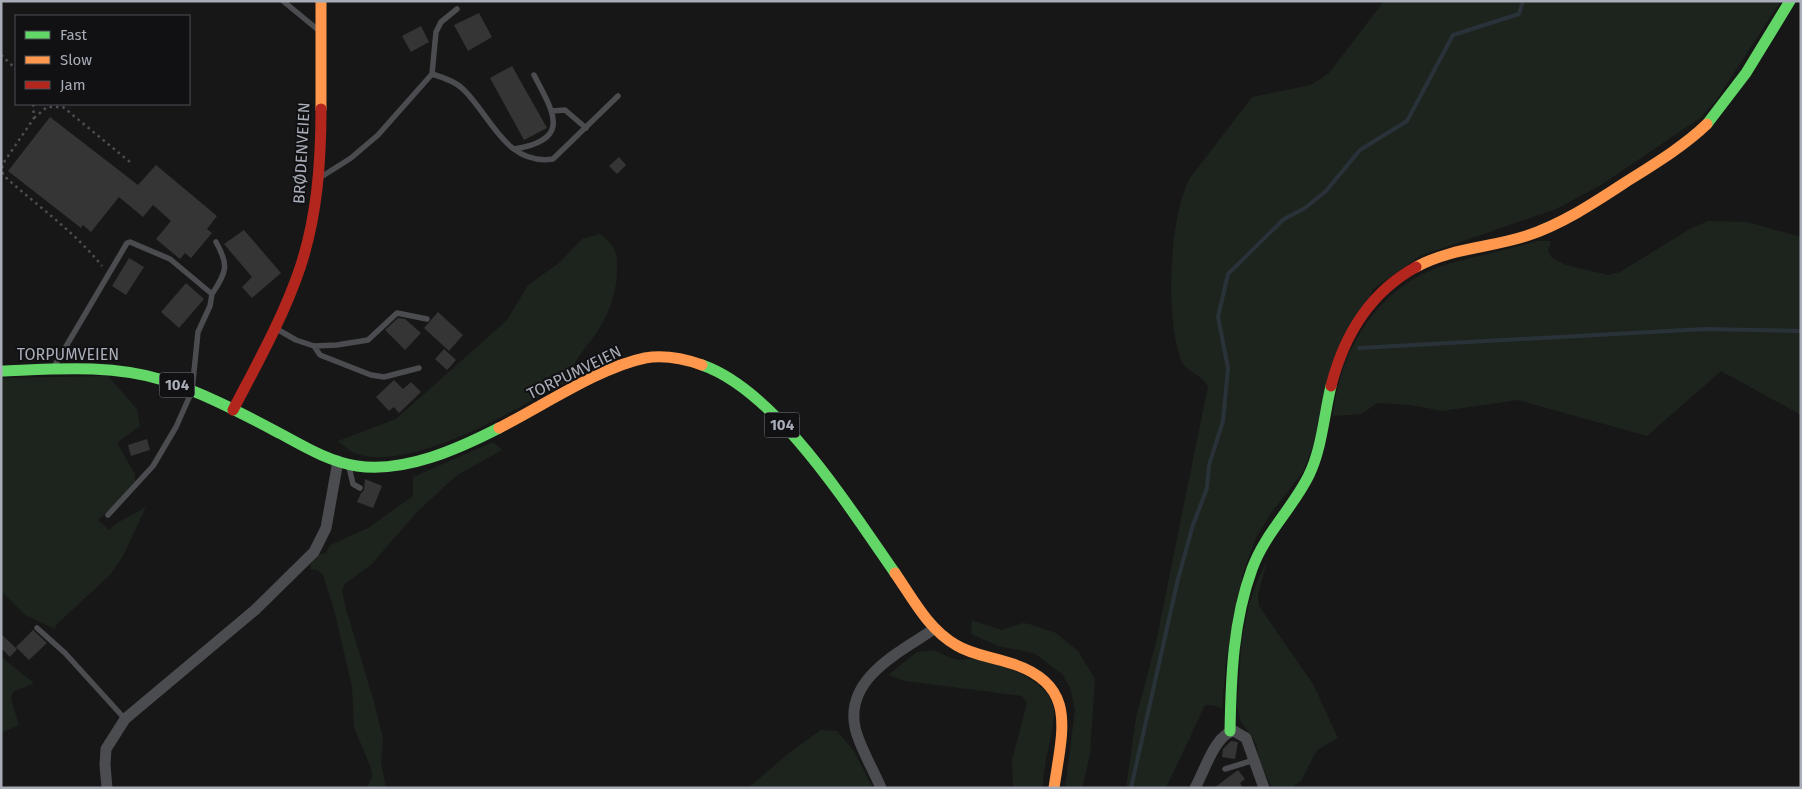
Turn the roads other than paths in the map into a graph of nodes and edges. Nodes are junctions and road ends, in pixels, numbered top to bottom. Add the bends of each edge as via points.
1 (284, 1) edge
2 (322, 1) edge
3 (1790, 1) edge
4 (457, 9) dead end
5 (321, 32) junction
6 (432, 74) junction
7 (534, 75) dead end
8 (618, 96) dead end
9 (552, 110) junction
10 (586, 128) junction
11 (514, 149) junction
12 (319, 178) junction
13 (216, 242) dead end
14 (212, 294) junction
15 (427, 319) dead end
16 (274, 327) junction
17 (314, 346) junction
18 (419, 368) dead end
19 (52, 369) junction
20 (1, 371) edge
21 (192, 391) junction
22 (233, 410) junction
23 (344, 463) junction
24 (360, 488) dead end
25 (108, 515) dead end
26 (37, 628) dead end
27 (934, 629) junction
28 (125, 719) junction
29 (1230, 731) junction
30 (1254, 760) junction
31 (1224, 769) dead end
32 (107, 788) edge
33 (881, 788) edge
34 (1054, 788) edge
35 (1195, 788) edge
36 (1264, 788) edge

1 - 5 lane
2 - 5 main road, BRØDENVEIEN
3 - 29 main road via 1715,117 1670,153 1581,210 1535,233 1450,252 1421,264 1386,288 1365,310 1344,343 1336,365 1317,454 1308,476 1270,533 1254,564 1234,646
4 - 6 lane via 441,22 436,32
5 - 12 main road, BRØDENVEIEN
6 - 11 lane via 463,88 488,122
6 - 12 lane via 378,135 351,158
7 - 9 lane
8 - 10 lane
9 - 10 lane via 565,110
9 - 11 lane via 552,129 546,139 534,146
10 - 11 lane via 553,159 529,158
12 - 16 main road, BRØDENVEIEN via 306,248
13 - 14 lane via 226,269
14 - 19 lane via 170,259 127,243
14 - 21 lane via 198,332
15 - 17 lane via 397,313 368,340
16 - 17 lane
16 - 22 main road, BRØDENVEIEN
17 - 18 lane via 320,356 371,375 384,377
19 - 20 main road, TORPUMVEIEN / 104
19 - 21 main road, TORPUMVEIEN / 104 via 126,370
21 - 22 main road, TORPUMVEIEN / 104
21 - 25 lane via 167,446
22 - 23 main road, TORPUMVEIEN / 104
23 - 24 lane via 353,484
23 - 27 main road, TORPUMVEIEN / 104 via 372,467 399,465 461,446 607,371 638,360 662,357 702,364 731,378 767,407 832,484
23 - 28 street via 326,528 314,552 255,610
26 - 28 lane
27 - 33 street via 880,666 865,681 855,700 855,730
27 - 34 main road, TORPUMVEIEN / 104 via 955,645 1022,666 1038,674 1050,686 1062,714
28 - 32 street via 106,749
29 - 30 street via 1239,732 1246,738
29 - 35 street via 1217,743
30 - 31 lane
30 - 36 street

